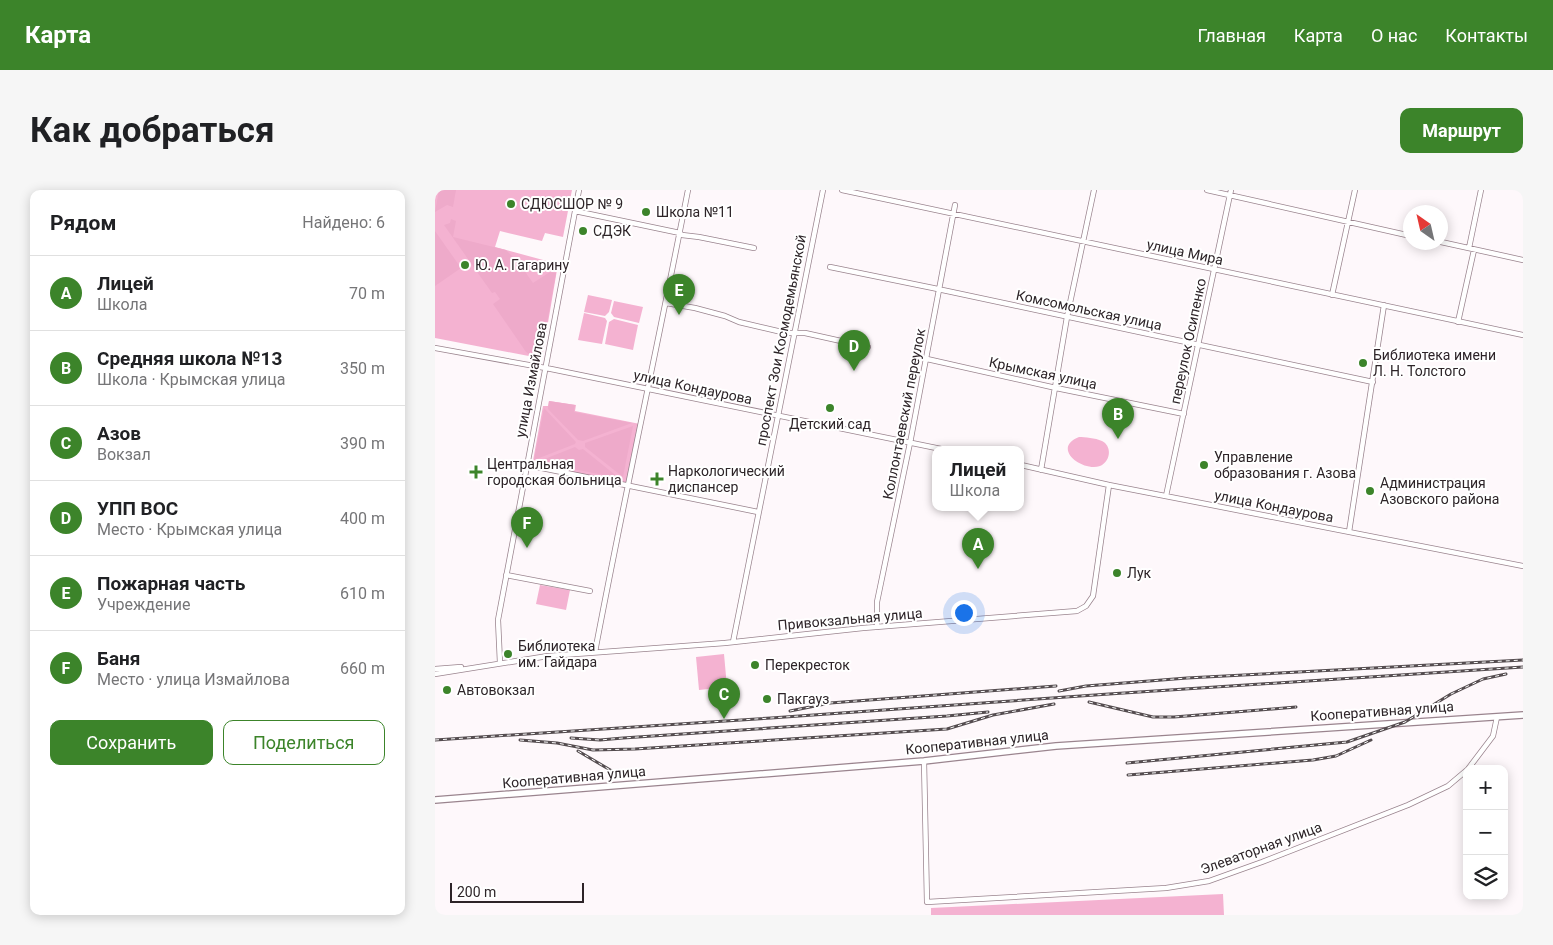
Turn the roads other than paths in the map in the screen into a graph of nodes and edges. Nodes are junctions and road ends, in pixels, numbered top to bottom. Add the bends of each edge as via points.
1 (579, 190) edge
2 (688, 190) edge
3 (823, 190) edge
4 (842, 190) edge
5 (1094, 190) edge
6 (1207, 190) edge
7 (1355, 190) edge
8 (1481, 190) edge
9 (1230, 193) edge
10 (955, 205) dead end
11 (575, 211) junction
12 (953, 213) junction
13 (1348, 223) junction
14 (680, 233) junction
15 (1403, 234) edge
16 (1084, 242) junction
17 (1448, 244) edge
18 (755, 248) dead end
19 (1472, 249) junction
20 (1523, 260) edge
21 (830, 268) dead end
22 (1214, 270) junction
23 (940, 290) junction
24 (1332, 295) junction
25 (666, 303) junction
26 (1384, 305) junction
27 (1067, 317) junction
28 (1458, 322) junction
29 (794, 334) junction
30 (1523, 335) edge
31 (1199, 344) junction
32 (868, 347) dead end
33 (435, 348) edge
34 (927, 359) junction
35 (545, 368) junction
36 (1373, 382) junction
37 (1056, 388) junction
38 (649, 389) junction
39 (1184, 414) junction
40 (777, 417) junction
41 (910, 443) junction
42 (932, 447) edge
43 (527, 465) junction
44 (1024, 466) edge
45 (1041, 470) junction
46 (1109, 485) junction
47 (627, 486) junction
48 (1166, 496) junction
49 (759, 512) junction
50 (1349, 532) junction
51 (1523, 566) edge
52 (506, 576) junction
53 (590, 591) dead end
54 (877, 627) junction
55 (733, 642) junction
56 (595, 652) junction
57 (500, 663) junction
58 (490, 665) junction
59 (435, 669) edge
60 (435, 674) edge
61 (1523, 715) edge
62 (1497, 717) junction
63 (923, 761) junction
64 (1470, 765) edge
65 (1463, 773) edge
66 (435, 800) edge

1 - 11 street, улица Измайлова
2 - 14 street
3 - 29 street, проспект Зои Космодемьянской
4 - 12 street, улица Мира
5 - 16 street
6 - 9 street
7 - 13 street
8 - 19 street
9 - 13 street
9 - 22 street, переулок Осипенко
10 - 12 street, Коллонтаевский переулок
11 - 14 street
11 - 35 street, улица Измайлова
12 - 16 street, улица Мира
12 - 23 street, Коллонтаевский переулок
13 - 15 street
13 - 24 street
14 - 18 street
14 - 25 street
16 - 22 street, улица Мира
16 - 27 street
17 - 19 street
19 - 20 street
19 - 28 street
21 - 23 street, Комсомольская улица
22 - 24 street, улица Мира
22 - 31 street, переулок Осипенко
23 - 27 street, Комсомольская улица
23 - 34 street, Коллонтаевский переулок
24 - 26 street, улица Мира
25 - 29 street
25 - 38 street
26 - 28 street, улица Мира
26 - 36 street
27 - 31 street, Комсомольская улица
27 - 37 street
28 - 30 street, улица Мира
29 - 32 street via 805,333
29 - 40 street, проспект Зои Космодемьянской
31 - 36 street, Комсомольская улица
31 - 39 street, переулок Осипенко
33 - 35 street, улица Кондаурова
34 - 37 street, Крымская улица
34 - 41 street, Коллонтаевский переулок
35 - 38 street, улица Кондаурова
35 - 43 street, улица Измайлова
36 - 50 street
37 - 39 street, Крымская улица
37 - 45 street
38 - 40 street, улица Кондаурова
38 - 47 street
39 - 48 street, переулок Осипенко
40 - 41 street, улица Кондаурова
40 - 49 street, проспект Зои Космодемьянской
41 - 42 street, улица Кондаурова
41 - 54 street, Коллонтаевский переулок via 877,602
43 - 47 street
43 - 52 street, улица Измайлова
44 - 45 street, улица Кондаурова
45 - 46 street, улица Кондаурова
46 - 48 street, улица Кондаурова
46 - 54 street, Привокзальная улица via 1093,596 1082,609
47 - 49 street
47 - 56 street
48 - 50 street, улица Кондаурова
49 - 55 street, проспект Зои Космодемьянской
50 - 51 street, улица Кондаурова
52 - 53 street
52 - 57 street, улица Измайлова via 498,620
54 - 55 street, Привокзальная улица
55 - 56 street, Привокзальная улица
56 - 57 street, Привокзальная улица
57 - 58 street, Привокзальная улица
58 - 59 street, Привокзальная улица
58 - 60 street, Привокзальная улица
61 - 62 main road, Кооперативная улица
62 - 63 main road, Кооперативная улица via 1056,746
62 - 64 street, Элеваторная улица via 1493,736
63 - 65 street, Элеваторная улица via 927,902 1166,888 1209,881 1403,807 1448,786
63 - 66 main road, Кооперативная улица

